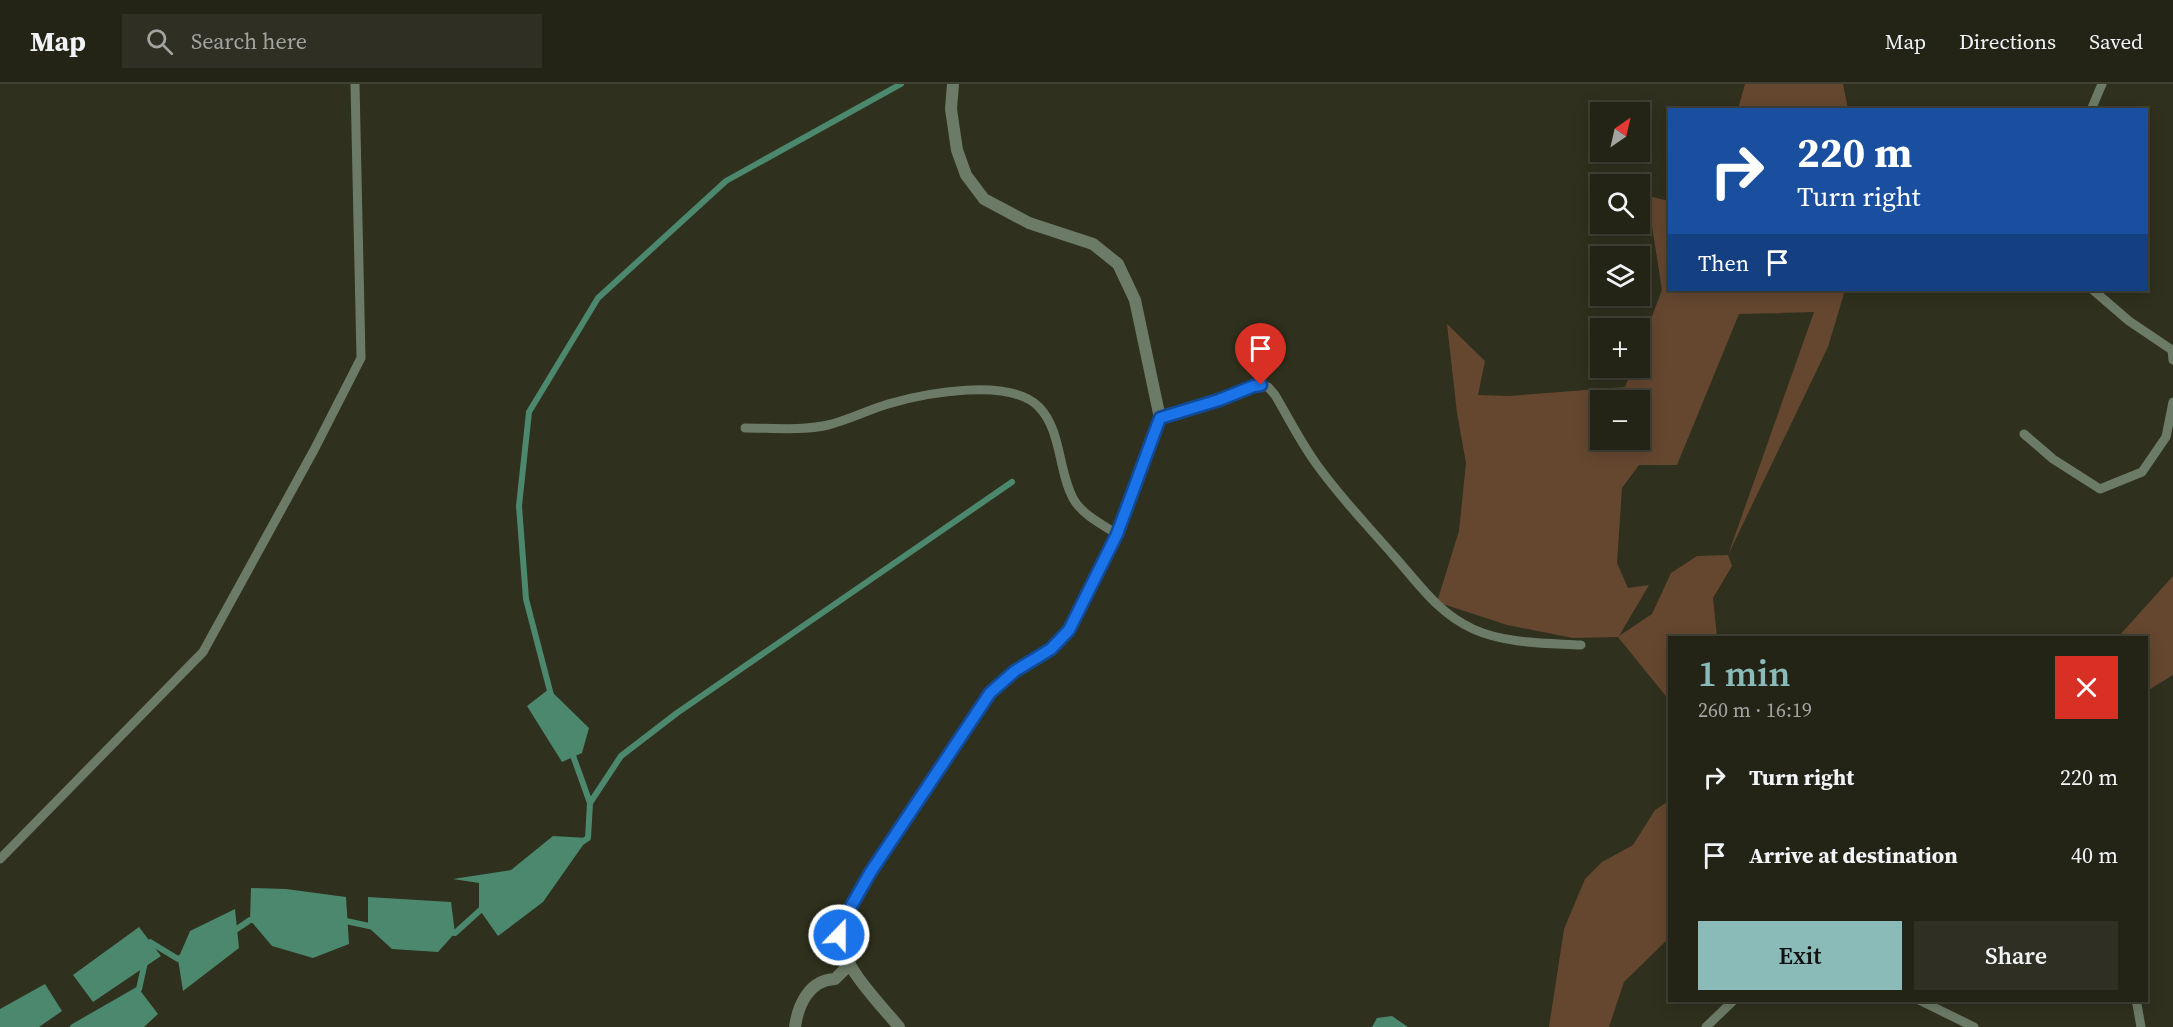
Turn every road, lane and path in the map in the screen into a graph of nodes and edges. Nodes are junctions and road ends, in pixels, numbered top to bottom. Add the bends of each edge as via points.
1 (355, 84) edge
2 (953, 84) edge
3 (2102, 84) edge
4 (2092, 108) edge
5 (2093, 291) edge
6 (2173, 360) edge
7 (2173, 402) edge
8 (1160, 418) junction
9 (745, 428) dead end
10 (2024, 434) dead end
11 (1117, 534) junction
12 (1581, 645) dead end
13 (0, 859) edge
14 (850, 964) junction
15 (1732, 1002) edge
16 (1923, 1002) edge
17 (2136, 1002) edge
18 (795, 1027) edge
19 (899, 1027) edge
20 (1706, 1027) edge
21 (1974, 1027) edge
22 (2141, 1027) edge

1 - 13 lane via 361,357 203,652
2 - 8 street via 951,109 957,150 966,175 984,200 1029,223 1093,244 1118,264 1135,300
3 - 4 lane
5 - 6 lane via 2172,350
7 - 10 lane via 2166,437 2142,472 2100,489 2053,459
8 - 11 street
8 - 12 lane via 1254,386 1268,387 1315,461 1358,516 1448,615 1475,630 1511,640
9 - 11 lane via 829,425 888,404 942,393 998,390 1022,396 1037,405 1049,420 1075,501
11 - 14 street via 1069,630 1051,649 1015,671 990,693 870,873 841,924 841,947
14 - 18 street via 840,976 815,984 807,993
14 - 19 street
15 - 20 lane
16 - 21 lane
17 - 22 lane

